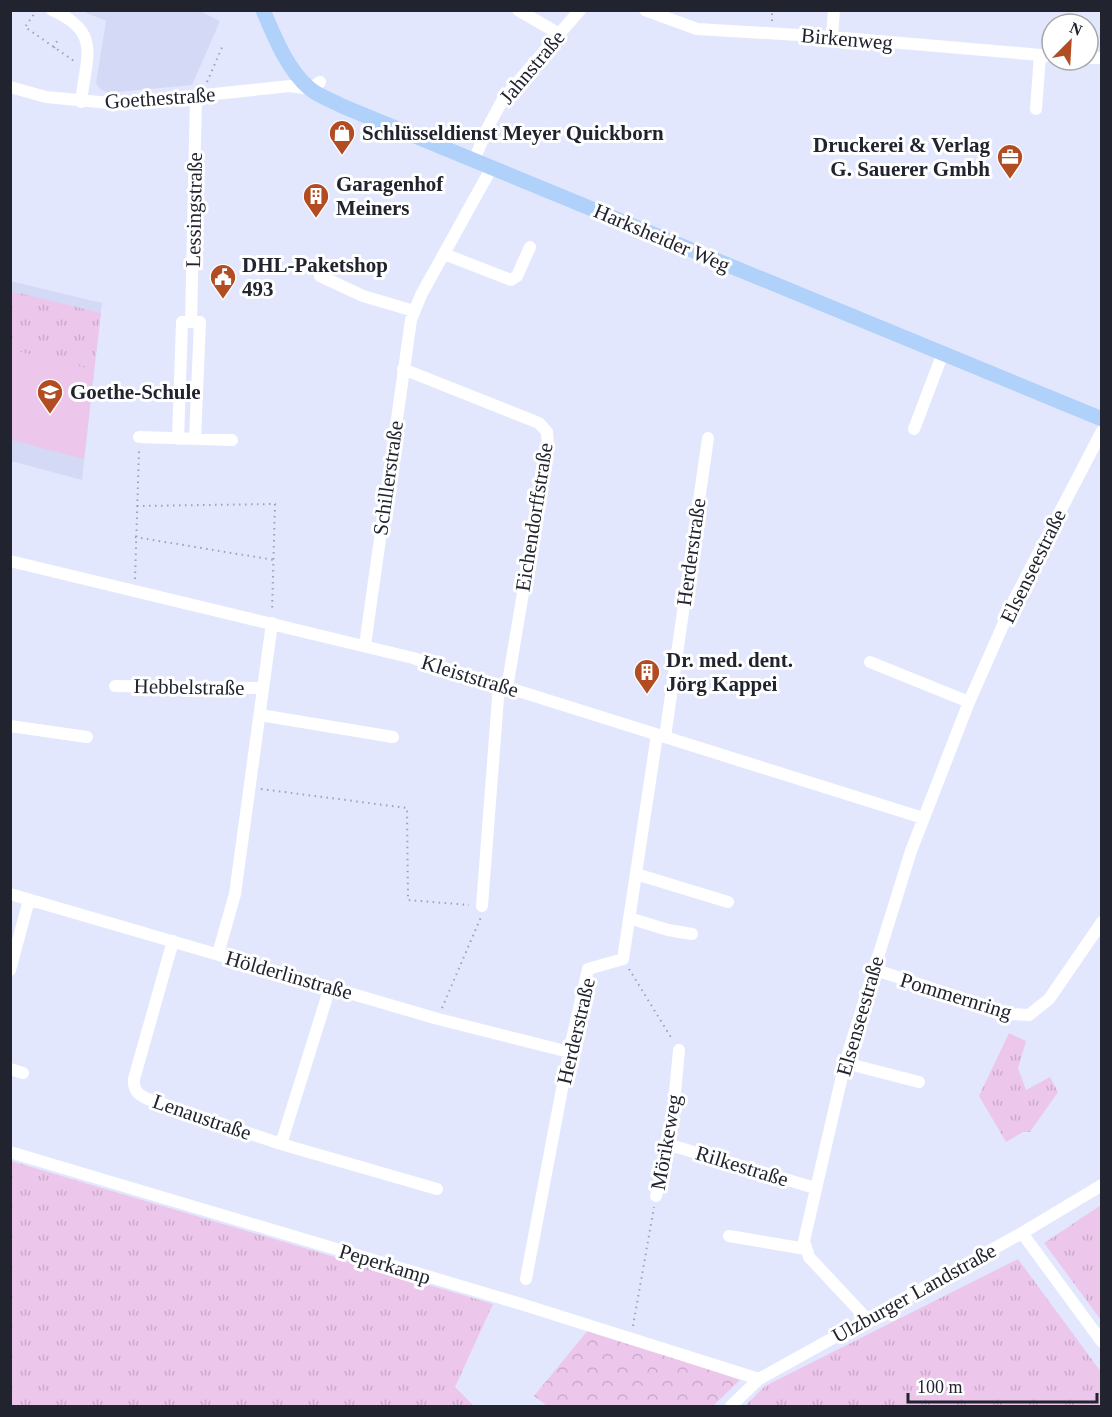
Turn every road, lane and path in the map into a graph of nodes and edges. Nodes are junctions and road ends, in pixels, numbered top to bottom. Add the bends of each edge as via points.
1 (37, 10) edge
2 (52, 10) edge
3 (263, 10) edge
4 (518, 10) edge
5 (580, 10) edge
6 (645, 10) edge
7 (772, 10) edge
8 (834, 10) edge
9 (772, 27) dead end
10 (561, 35) junction
11 (832, 37) junction
12 (57, 41) dead end
13 (223, 45) dead end
14 (54, 48) junction
15 (1040, 54) edge
16 (85, 65) junction
17 (1043, 72) edge
18 (315, 86) junction
19 (10, 87) edge
20 (198, 96) junction
21 (81, 102) junction
22 (1036, 110) dead end
23 (474, 160) junction
24 (492, 167) junction
25 (530, 247) dead end
26 (444, 254) junction
27 (320, 276) dead end
28 (414, 311) junction
29 (191, 322) junction
30 (943, 353) junction
31 (403, 369) junction
32 (1100, 419) edge
33 (914, 429) dead end
34 (139, 437) joint
35 (708, 438) dead end
36 (178, 439) junction
37 (195, 439) junction
38 (232, 441) dead end
39 (137, 506) junction
40 (135, 537) junction
41 (274, 560) junction
42 (10, 561) edge
43 (135, 591) junction
44 (272, 623) junction
45 (365, 645) junction
46 (870, 662) dead end
47 (116, 686) dead end
48 (503, 686) junction
49 (263, 688) junction
50 (969, 702) junction
51 (260, 715) junction
52 (10, 726) edge
53 (661, 736) junction
54 (87, 737) dead end
55 (393, 737) dead end
56 (250, 788) junction
57 (923, 818) junction
58 (636, 874) junction
59 (10, 894) edge
60 (29, 900) junction
61 (728, 902) dead end
62 (482, 906) junction
63 (629, 918) junction
64 (1101, 922) edge
65 (692, 934) dead end
66 (173, 941) junction
67 (218, 954) junction
68 (623, 959) junction
69 (873, 969) junction
70 (10, 970) edge
71 (330, 987) junction
72 (438, 1018) junction
73 (679, 1050) joint
74 (569, 1052) junction
75 (845, 1063) junction
76 (919, 1082) dead end
77 (281, 1144) junction
78 (670, 1145) junction
79 (10, 1152) edge
80 (1101, 1185) edge
81 (815, 1188) junction
82 (437, 1189) dead end
83 (656, 1196) joint
84 (1022, 1233) junction
85 (729, 1236) dead end
86 (806, 1249) junction
87 (526, 1279) dead end
88 (867, 1318) junction
89 (631, 1338) junction
90 (1101, 1342) edge
91 (759, 1379) junction
92 (731, 1407) edge

1 - 14 path via 25,27
2 - 16 street via 84,30
3 - 18 main road, Harksheider Weg via 289,63
4 - 10 street
5 - 10 street, Jahnstraße
6 - 11 street, Birkenweg via 697,29
7 - 9 path
8 - 11 street
10 - 23 street, Jahnstraße via 503,99
11 - 15 street, Birkenweg
12 - 14 path
13 - 20 path
14 - 16 path
16 - 21 street
17 - 22 street
18 - 20 street, Goethestraße
18 - 23 main road, Harksheider Weg via 342,106
19 - 21 street, Goethestraße
20 - 21 street, Goethestraße via 120,105
20 - 29 street, Lessingstraße
23 - 24 main road, Harksheider Weg
24 - 26 street, Schillerstraße
24 - 30 main road, Harksheider Weg
25 - 26 street via 517,276 510,280
26 - 28 street, Schillerstraße
27 - 28 street via 363,296
28 - 31 street, Schillerstraße
29 - 36 street, Lessingstraße via 182,322
29 - 37 street, Lessingstraße via 200,322
30 - 32 main road, Harksheider Weg
30 - 33 street
31 - 45 street, Schillerstraße
31 - 48 street, Eichendorffstraße via 539,423 547,432 548,445
32 - 50 street, Elsenseestraße
34 - 36 street
34 - 39 path
35 - 53 street, Herderstraße
36 - 37 street
37 - 38 street
39 - 40 path
39 - 41 path via 276,504
40 - 41 path
40 - 43 path
41 - 44 path
42 - 43 street, Kleiststraße
43 - 44 street, Kleiststraße
44 - 45 street, Kleiststraße
44 - 49 street
45 - 48 street, Kleiststraße
46 - 50 street
47 - 49 street, Hebbelstraße
48 - 53 street, Kleiststraße
48 - 62 street, Eichendorffstraße
49 - 51 street
50 - 57 street, Elsenseestraße
51 - 55 street, Hebbelstraße
51 - 56 street
52 - 54 street
53 - 57 street, Kleiststraße
53 - 58 street, Herderstraße
56 - 62 path via 407,808 408,900
56 - 67 street via 234,902
57 - 69 street, Elsenseestraße
58 - 61 street
58 - 63 street, Herderstraße
59 - 60 street, Hölderlinstraße
60 - 66 street, Hölderlinstraße
60 - 70 street
62 - 72 path via 481,921
63 - 65 street
63 - 68 street, Herderstraße
64 - 69 street, Pommernring via 1049,999 1029,1015 1009,1014
66 - 67 street, Hölderlinstraße
66 - 77 street, Lenaustraße via 134,1089 148,1099
67 - 71 street, Hölderlinstraße
68 - 73 path
68 - 74 street, Herderstraße via 588,969
69 - 75 street, Elsenseestraße
71 - 72 street, Hölderlinstraße
71 - 77 street
72 - 74 street, Hölderlinstraße
73 - 78 street, Mörikeweg
74 - 87 street, Herderstraße
75 - 76 street
75 - 81 street, Elsenseestraße
77 - 82 street, Lenaustraße
78 - 81 street, Rilkestraße
78 - 83 street, Mörikeweg
79 - 89 street, Peperkamp
80 - 84 street, Ulzburger Landstraße
81 - 86 street, Elsenseestraße via 805,1235
83 - 89 path, Mörikeweg
84 - 88 street, Ulzburger Landstraße
84 - 90 street
85 - 86 street
86 - 88 street
88 - 91 street, Ulzburger Landstraße
89 - 91 street, Peperkamp
91 - 92 street, Ulzburger Landstraße

